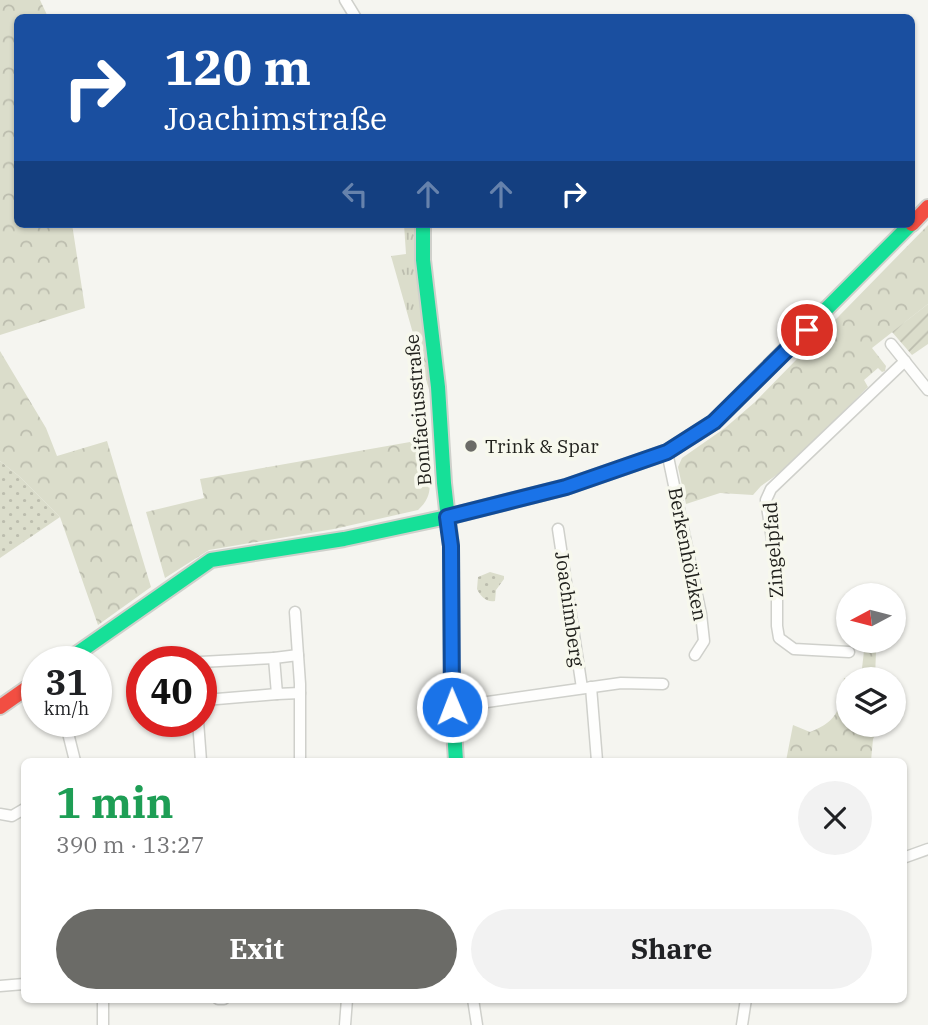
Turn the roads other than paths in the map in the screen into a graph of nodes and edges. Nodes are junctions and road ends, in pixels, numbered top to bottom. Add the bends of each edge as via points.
1 (928, 207) edge
2 (915, 221) edge
3 (423, 228) edge
4 (908, 228) edge
5 (891, 344) dead end
6 (905, 361) junction
7 (928, 390) edge
8 (667, 452) junction
9 (447, 517) junction
10 (558, 529) dead end
11 (295, 612) dead end
12 (88, 646) edge
13 (836, 651) edge
14 (298, 654) junction
15 (695, 654) dead end
16 (274, 657) junction
17 (217, 661) edge
18 (663, 684) dead end
19 (587, 687) junction
20 (21, 692) edge
21 (300, 693) junction
22 (277, 694) junction
23 (217, 699) edge
24 (0, 707) edge
25 (452, 707) junction
26 (69, 737) edge
27 (199, 737) edge
28 (74, 758) edge
29 (201, 758) edge
30 (300, 758) edge
31 (456, 758) edge
32 (597, 758) edge
33 (21, 811) edge
34 (0, 814) edge
35 (928, 849) edge
36 (907, 857) edge
37 (21, 984) edge
38 (0, 986) edge
39 (103, 1003) edge
40 (347, 1003) edge
41 (474, 1003) edge
42 (745, 1003) edge
43 (103, 1025) edge
44 (345, 1025) edge
45 (477, 1025) edge
46 (742, 1025) edge

1 - 2 street
3 - 9 street, Bonifaciusstraße
4 - 8 street via 714,422
5 - 6 street
6 - 7 street
6 - 13 street, Zingelpfad via 788,472 766,500 777,572 779,638 794,649
8 - 9 street via 566,487
8 - 15 street, Berkenhölzken via 701,614 704,641
9 - 12 street via 211,560
9 - 25 street, Bonifaciusstraße
10 - 19 street, Joachimberg
11 - 14 street
14 - 16 street
14 - 21 street
16 - 17 street
16 - 22 street
18 - 19 street
19 - 25 street
19 - 32 street, Joachimberg
20 - 24 street
21 - 22 street
21 - 30 street
22 - 23 street
25 - 31 street, Bonifaciusstraße
26 - 28 street
27 - 29 street
33 - 34 street via 12,816
35 - 36 street
37 - 38 street
39 - 43 street
40 - 44 street
41 - 45 street
42 - 46 street

